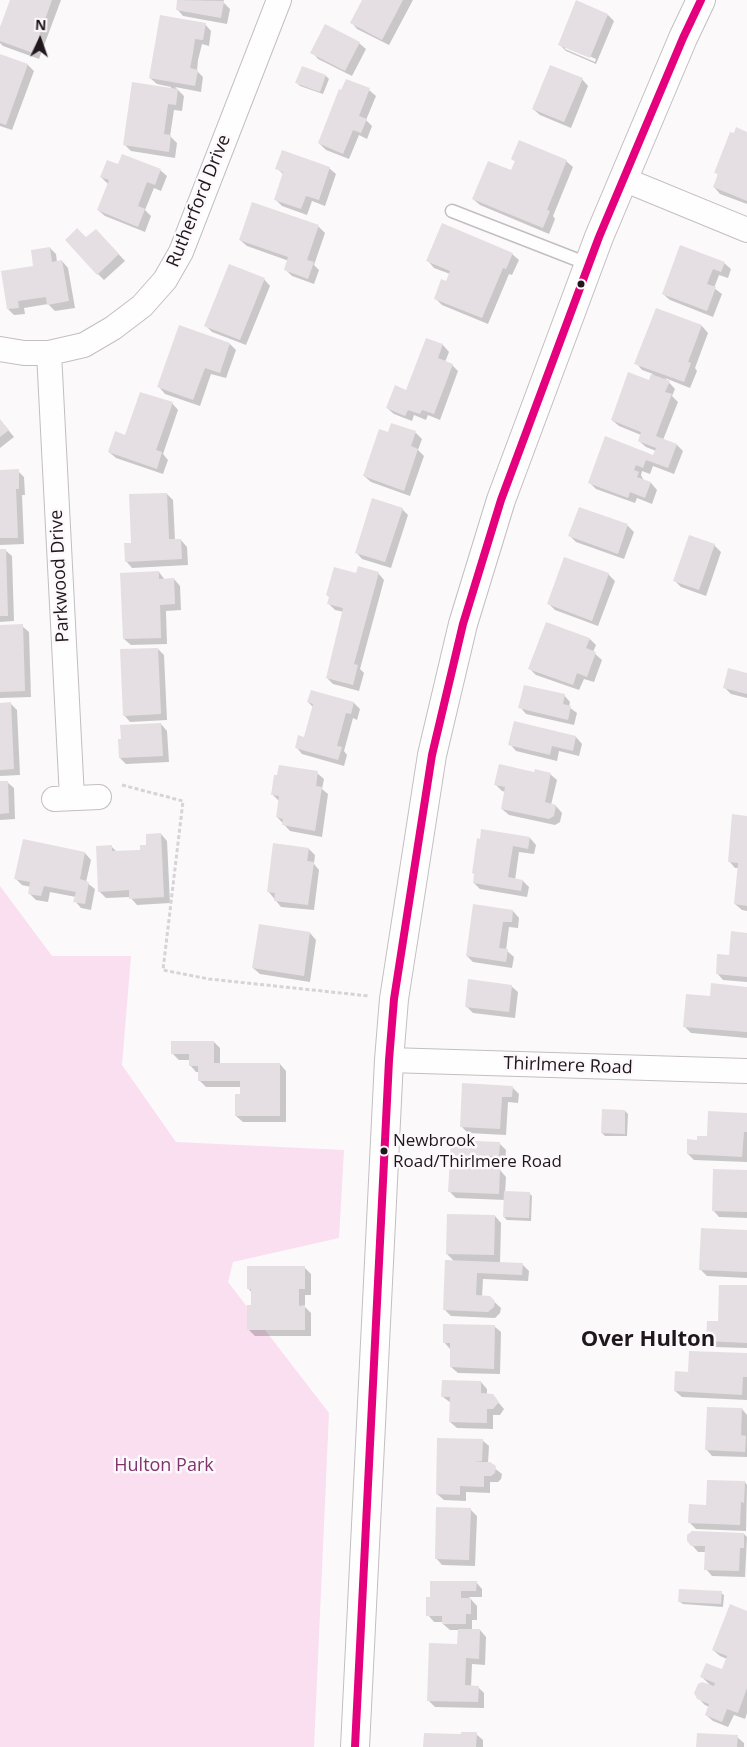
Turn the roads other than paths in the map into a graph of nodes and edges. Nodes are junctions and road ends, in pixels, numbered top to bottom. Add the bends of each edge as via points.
1 (279, 0) edge
2 (701, 0) edge
3 (623, 179) junction
4 (452, 211) dead end
5 (747, 230) edge
6 (588, 264) junction
7 (0, 349) edge
8 (49, 353) junction
9 (108, 790) road end
10 (389, 1060) junction
11 (747, 1072) edge
12 (355, 1747) edge

1 - 8 street, Rutherford Drive via 180,252 165,280 142,306 113,328 84,345
2 - 3 highway
3 - 5 street
3 - 6 highway
4 - 6 lane
6 - 10 highway via 501,500 463,624 432,755 394,999
7 - 8 street, Rutherford Drive
8 - 9 street, Parkwood Drive via 63,799
10 - 11 street, Thirlmere Road
10 - 12 highway

